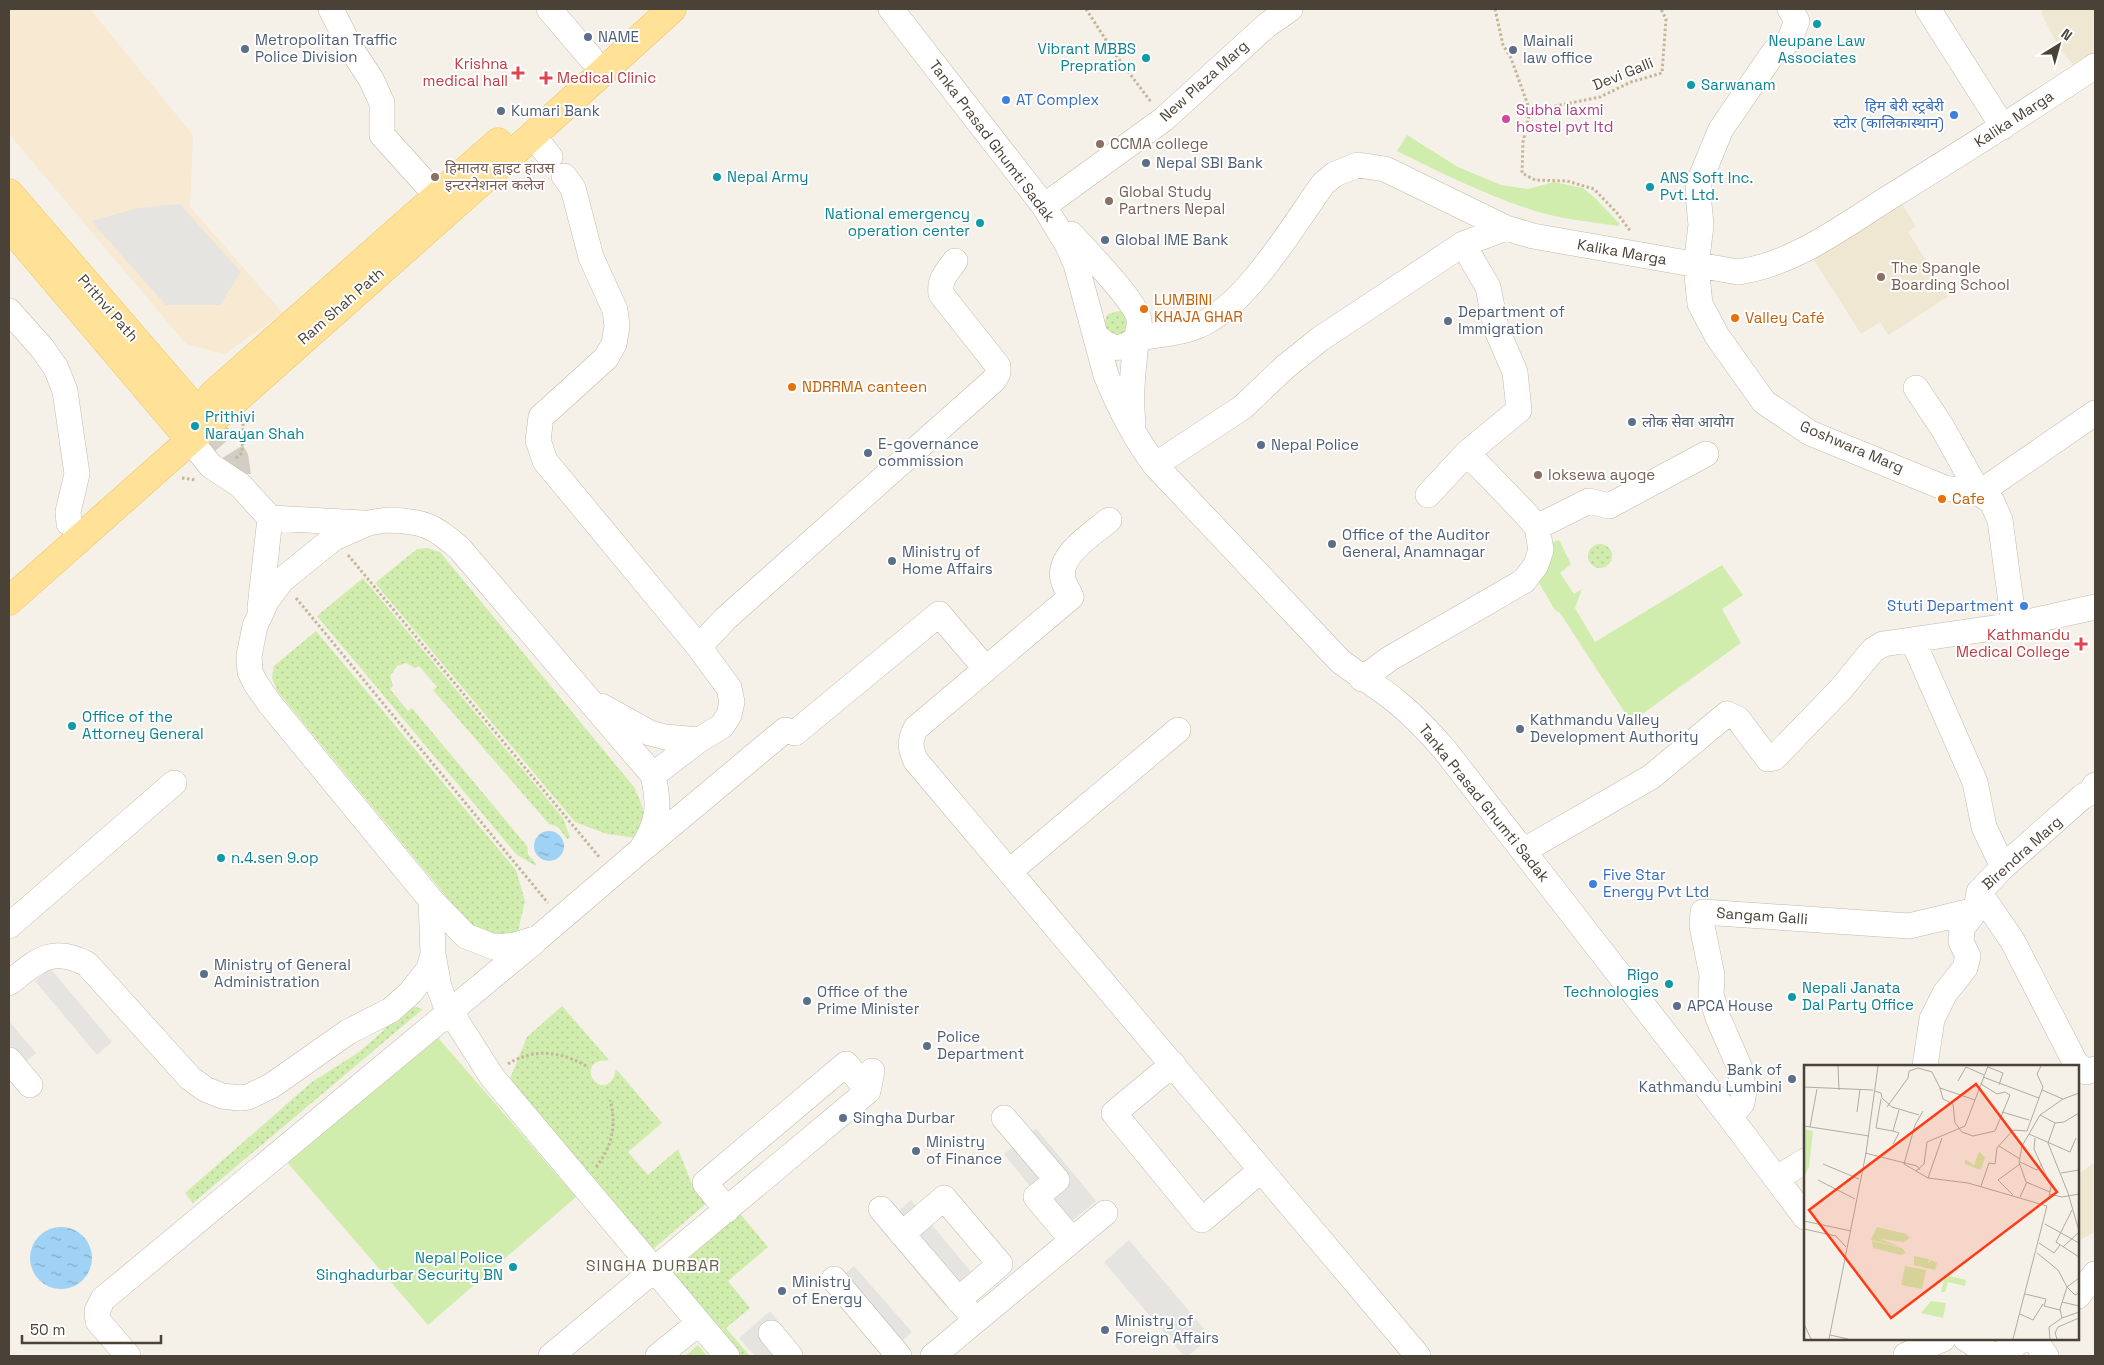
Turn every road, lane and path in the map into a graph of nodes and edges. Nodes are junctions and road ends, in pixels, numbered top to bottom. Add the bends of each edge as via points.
1 (331, 9) edge
2 (549, 9) edge
3 (646, 9) edge
4 (672, 9) edge
5 (891, 9) edge
6 (1086, 9) edge
7 (1290, 9) edge
8 (1495, 9) edge
9 (1661, 9) edge
10 (1790, 9) edge
11 (1928, 9) edge
12 (591, 58) junction
13 (2095, 66) edge
14 (1530, 111) junction
15 (1164, 119) junction
16 (2004, 127) junction
17 (533, 135) junction
18 (9, 193) edge
19 (436, 195) junction
20 (1044, 206) junction
21 (9, 226) edge
22 (1506, 228) junction
23 (1463, 244) junction
24 (1636, 254) junction
25 (955, 261) dead end
26 (1696, 266) junction
27 (1132, 304) junction
28 (9, 311) edge
29 (1094, 326) junction
30 (1179, 331) junction
31 (1136, 339) junction
32 (1916, 388) dead end
33 (2095, 413) edge
34 (193, 425) junction
35 (1135, 438) junction
36 (1467, 453) junction
37 (1706, 454) dead end
38 (1155, 465) junction
39 (219, 472) junction
40 (176, 481) dead end
41 (1979, 493) junction
42 (1428, 495) dead end
43 (270, 518) junction
44 (1109, 520) dead end
45 (69, 523) junction
46 (368, 523) junction
47 (1537, 527) junction
48 (334, 538) junction
49 (9, 575) edge
50 (282, 580) junction
51 (9, 601) edge
52 (2095, 607) edge
53 (260, 612) junction
54 (2014, 625) junction
55 (1914, 641) junction
56 (699, 647) junction
57 (986, 669) junction
58 (1362, 679) junction
59 (586, 698) junction
60 (1178, 730) dead end
61 (698, 740) junction
62 (653, 775) junction
63 (174, 783) dead end
64 (2095, 785) edge
65 (641, 850) junction
66 (1523, 851) junction
67 (2003, 867) junction
68 (1010, 871) junction
69 (613, 874) junction
70 (431, 900) junction
71 (1977, 901) junction
72 (561, 919) junction
73 (9, 926) edge
74 (538, 938) junction
75 (433, 954) junction
76 (9, 983) edge
77 (450, 1012) junction
78 (9, 1060) edge
79 (1172, 1064) junction
80 (1924, 1065) edge
81 (2078, 1065) edge
82 (586, 1066) dead end
83 (2079, 1066) edge
84 (2095, 1069) edge
85 (492, 1077) junction
86 (30, 1084) dead end
87 (610, 1100) dead end
88 (1730, 1117) junction
89 (1004, 1118) dead end
90 (1804, 1162) edge
91 (1261, 1170) junction
92 (1777, 1178) junction
93 (581, 1183) junction
94 (881, 1209) dead end
95 (727, 1210) junction
96 (1104, 1213) dead end
97 (1804, 1216) edge
98 (902, 1234) junction
99 (1072, 1240) junction
100 (654, 1269) junction
101 (2095, 1274) edge
102 (834, 1279) dead end
103 (2079, 1295) edge
104 (958, 1300) junction
105 (976, 1320) junction
106 (699, 1323) junction
107 (771, 1334) dead end
108 (1939, 1340) edge
109 (1968, 1340) edge
110 (2021, 1340) edge
111 (2035, 1340) edge
112 (1902, 1350) edge
113 (128, 1356) edge
114 (551, 1356) edge
115 (658, 1356) edge
116 (727, 1356) edge
117 (790, 1356) edge
118 (899, 1356) edge
119 (933, 1356) edge
120 (1418, 1356) edge
121 (2046, 1356) edge

1 - 19 street via 382,103 382,135
2 - 12 street
3 - 12 main road, Ram Shah Path
4 - 17 main road, Ram Shah Path
5 - 20 street, Tanka Prasad Ghumti Sadak
6 - 15 path
7 - 15 street, New Plaza Marg via 1267,25
8 - 14 path via 1503,45
9 - 14 path, Devi Galli via 1666,19 1662,72 1600,97
10 - 26 street, Goshwara Marg via 1797,21 1789,41 1774,52 1721,129 1699,182 1701,225
11 - 16 street
12 - 19 main road, Ram Shah Path
13 - 16 street, Kalika Marga
14 - 24 path via 1523,142 1522,173 1535,180 1566,181 1594,189 1630,228
15 - 20 street, New Plaza Marg
16 - 26 street, Kalika Marga via 1784,259 1760,269 1738,272
17 - 34 main road, Ram Shah Path
17 - 56 street via 573,188 591,257 615,310 617,326 614,344 606,358 541,417 538,440 545,461
18 - 34 main road, Prithvi Path
19 - 34 main road, Ram Shah Path
20 - 27 street
20 - 29 street, Tanka Prasad Ghumti Sadak via 1073,257
21 - 34 main road, Prithvi Path
22 - 23 street
22 - 24 street, Kalika Marga via 1533,236
22 - 30 street, Kalika Marga via 1385,169 1371,165 1346,168 1323,184 1247,288 1227,307 1200,325
23 - 36 street via 1488,287 1496,328 1515,372 1519,410
23 - 38 street via 1320,339 1243,407
24 - 26 street, Kalika Marga
25 - 56 street via 943,276 941,294 998,366 994,380 726,619
26 - 41 street, Goshwara Marg via 1700,304 1717,336 1764,402 1810,433 1945,488
27 - 29 street via 1118,298 1108,299 1099,305
27 - 30 street via 1147,319
27 - 31 street via 1139,318 1140,329
28 - 45 street via 47,355 65,391 77,474 68,512
29 - 31 street via 1108,346 1120,348
29 - 35 street, Tanka Prasad Ghumti Sadak via 1106,374
30 - 31 street, Kalika Marga
31 - 35 street via 1131,402
32 - 41 street
33 - 41 street
34 - 39 street via 211,466
34 - 45 main road, Ram Shah Path via 128,473
34 - 51 main road, Ram Shah Path
35 - 38 street, Tanka Prasad Ghumti Sadak
36 - 42 street
36 - 47 street
37 - 47 street via 1610,506 1589,501
38 - 58 street, Tanka Prasad Ghumti Sadak via 1340,661
39 - 40 path via 202,482 182,478
39 - 43 street via 240,485
41 - 54 street via 1992,502 2000,520
43 - 46 street
43 - 53 street
44 - 57 street via 1068,555 1062,566 1071,597
45 - 49 main road, Ram Shah Path
46 - 48 street
46 - 59 street via 412,520 440,530 460,549
47 - 58 street via 1541,550 1536,565 1524,582 1389,659
48 - 50 street
48 - 69 path
50 - 53 street
50 - 72 path
52 - 54 street
53 - 70 street via 251,640 250,656 250,672 256,684
54 - 55 street
55 - 66 street via 1883,644 1873,650 1840,690 1774,758 1768,759 1738,719 1727,714 1651,778
55 - 67 street via 1975,782 1984,828
56 - 61 street via 729,688 732,702 729,716 722,726
57 - 65 street via 939,614 796,732 785,730
57 - 68 street via 916,728 910,739 910,749 916,762
58 - 66 street, Tanka Prasad Ghumti Sadak via 1395,700 1422,724
59 - 61 street via 650,733
59 - 62 street
60 - 68 street
61 - 62 street
62 - 65 street via 658,798 656,816 651,834
63 - 73 street
64 - 67 street, Birendra Marg via 2091,792
65 - 69 street
66 - 88 street, Tanka Prasad Ghumti Sadak
67 - 71 street, Birendra Marg
68 - 79 street
69 - 72 street
70 - 74 street via 466,936 494,946 515,945
70 - 75 street
71 - 80 street, Birendra Marg via 1962,928 1961,942 1968,956 1965,968 1945,993 1932,1018
71 - 81 street via 2012,940
71 - 88 street, Sangam Galli via 1908,926 1703,912 1702,926 1712,975 1711,994 1739,1066 1744,1090 1742,1103
72 - 74 street
74 - 77 street
75 - 76 street via 429,969 421,980 392,1010 348,1032 271,1086 240,1098 213,1093 190,1078 87,964 76,958 42,958
75 - 77 street via 439,987
77 - 85 street
77 - 113 street via 104,1298 97,1311 98,1321
78 - 86 street
79 - 91 street
79 - 91 street via 1114,1113 1202,1220
82 - 85 path via 558,1054 534,1054 511,1062
83 - 84 street via 2086,1072
85 - 93 street
87 - 93 path via 614,1121 609,1147
88 - 92 street, Tanka Prasad Ghumti Sadak
89 - 99 street via 1057,1180 1036,1197
90 - 92 street
91 - 120 street
92 - 97 street, Tanka Prasad Ghumti Sadak
93 - 100 street
94 - 98 street
95 - 95 street via 870,1081 846,1064 705,1184
95 - 100 street
96 - 99 street
98 - 104 street
98 - 104 street via 944,1198 1000,1264
99 - 105 street
100 - 106 street
100 - 114 street
101 - 103 street
102 - 118 street
104 - 105 street
105 - 119 street
106 - 115 street
106 - 116 street
107 - 117 street
108 - 112 street
109 - 110 street via 1998,1355
111 - 121 street

